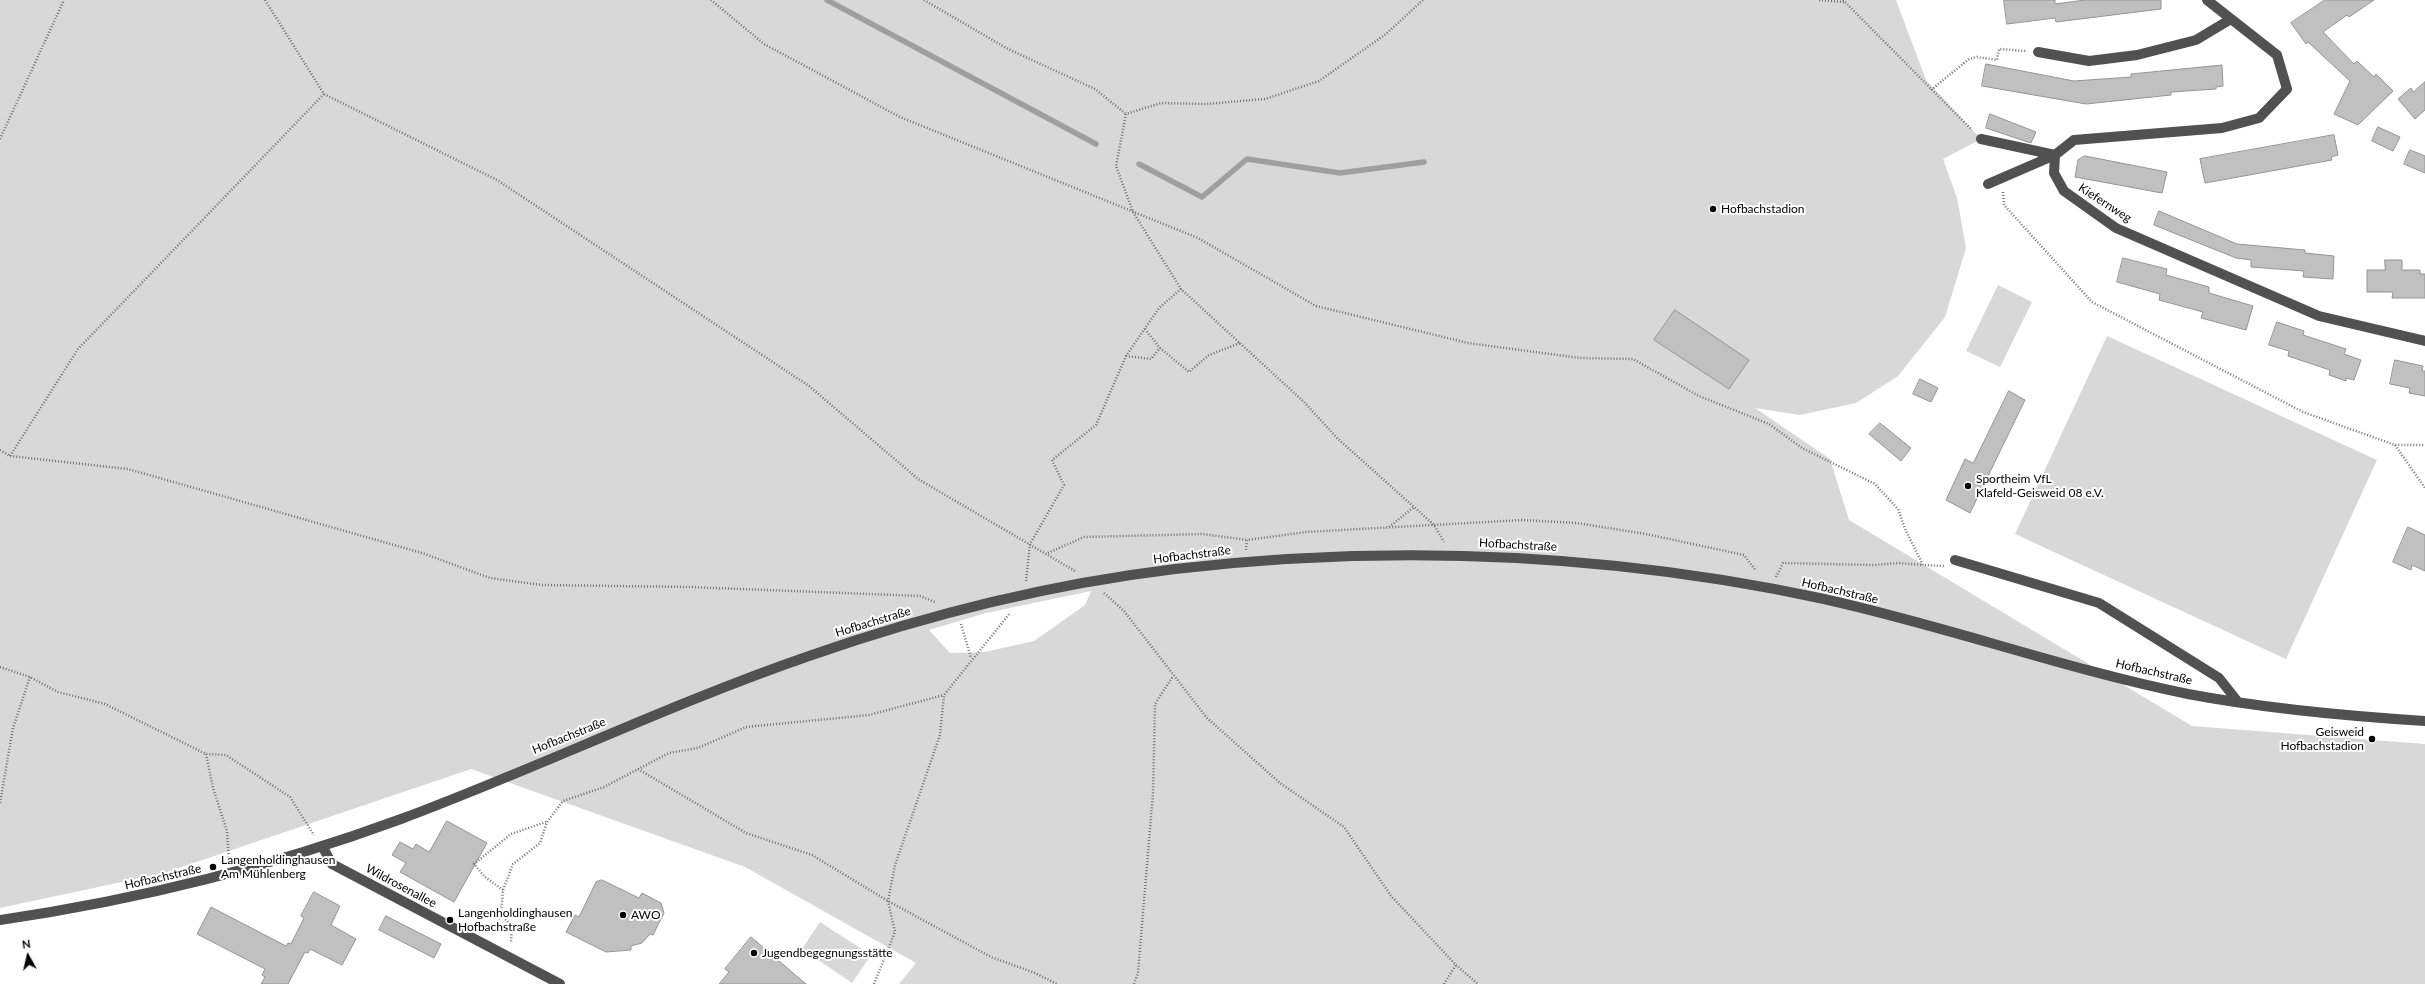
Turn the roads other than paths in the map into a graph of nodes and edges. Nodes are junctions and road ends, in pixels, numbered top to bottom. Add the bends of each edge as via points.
1 (2207, 0) edge
2 (2231, 18) junction
3 (2038, 52) road end
4 (1981, 139) road end
5 (2055, 155) junction
6 (1988, 184) dead end
7 (2425, 342) edge
8 (1953, 564) road end
9 (2238, 702) junction
10 (2425, 721) edge
11 (322, 846) junction
12 (0, 920) edge
13 (560, 984) edge

1 - 2 street
2 - 3 street via 2196,40 2137,55 2089,61
2 - 5 street via 2278,55 2287,89 2259,118 2222,128 2074,140
4 - 5 street
5 - 6 street
5 - 7 street, Kiefernweg via 2054,173 2064,191 2116,228 2319,316
8 - 9 street via 2099,603 2219,678
9 - 10 street, Hofbachstraße via 2304,712
9 - 11 street, Hofbachstraße via 2185,693 1829,600 1684,574 1599,563 1451,554 1346,555 1245,562 1168,570 1093,582 957,612 886,631 808,656 403,818
11 - 12 street, Hofbachstraße via 230,875 149,894 65,911
11 - 13 street, Wildrosenallee via 332,864

